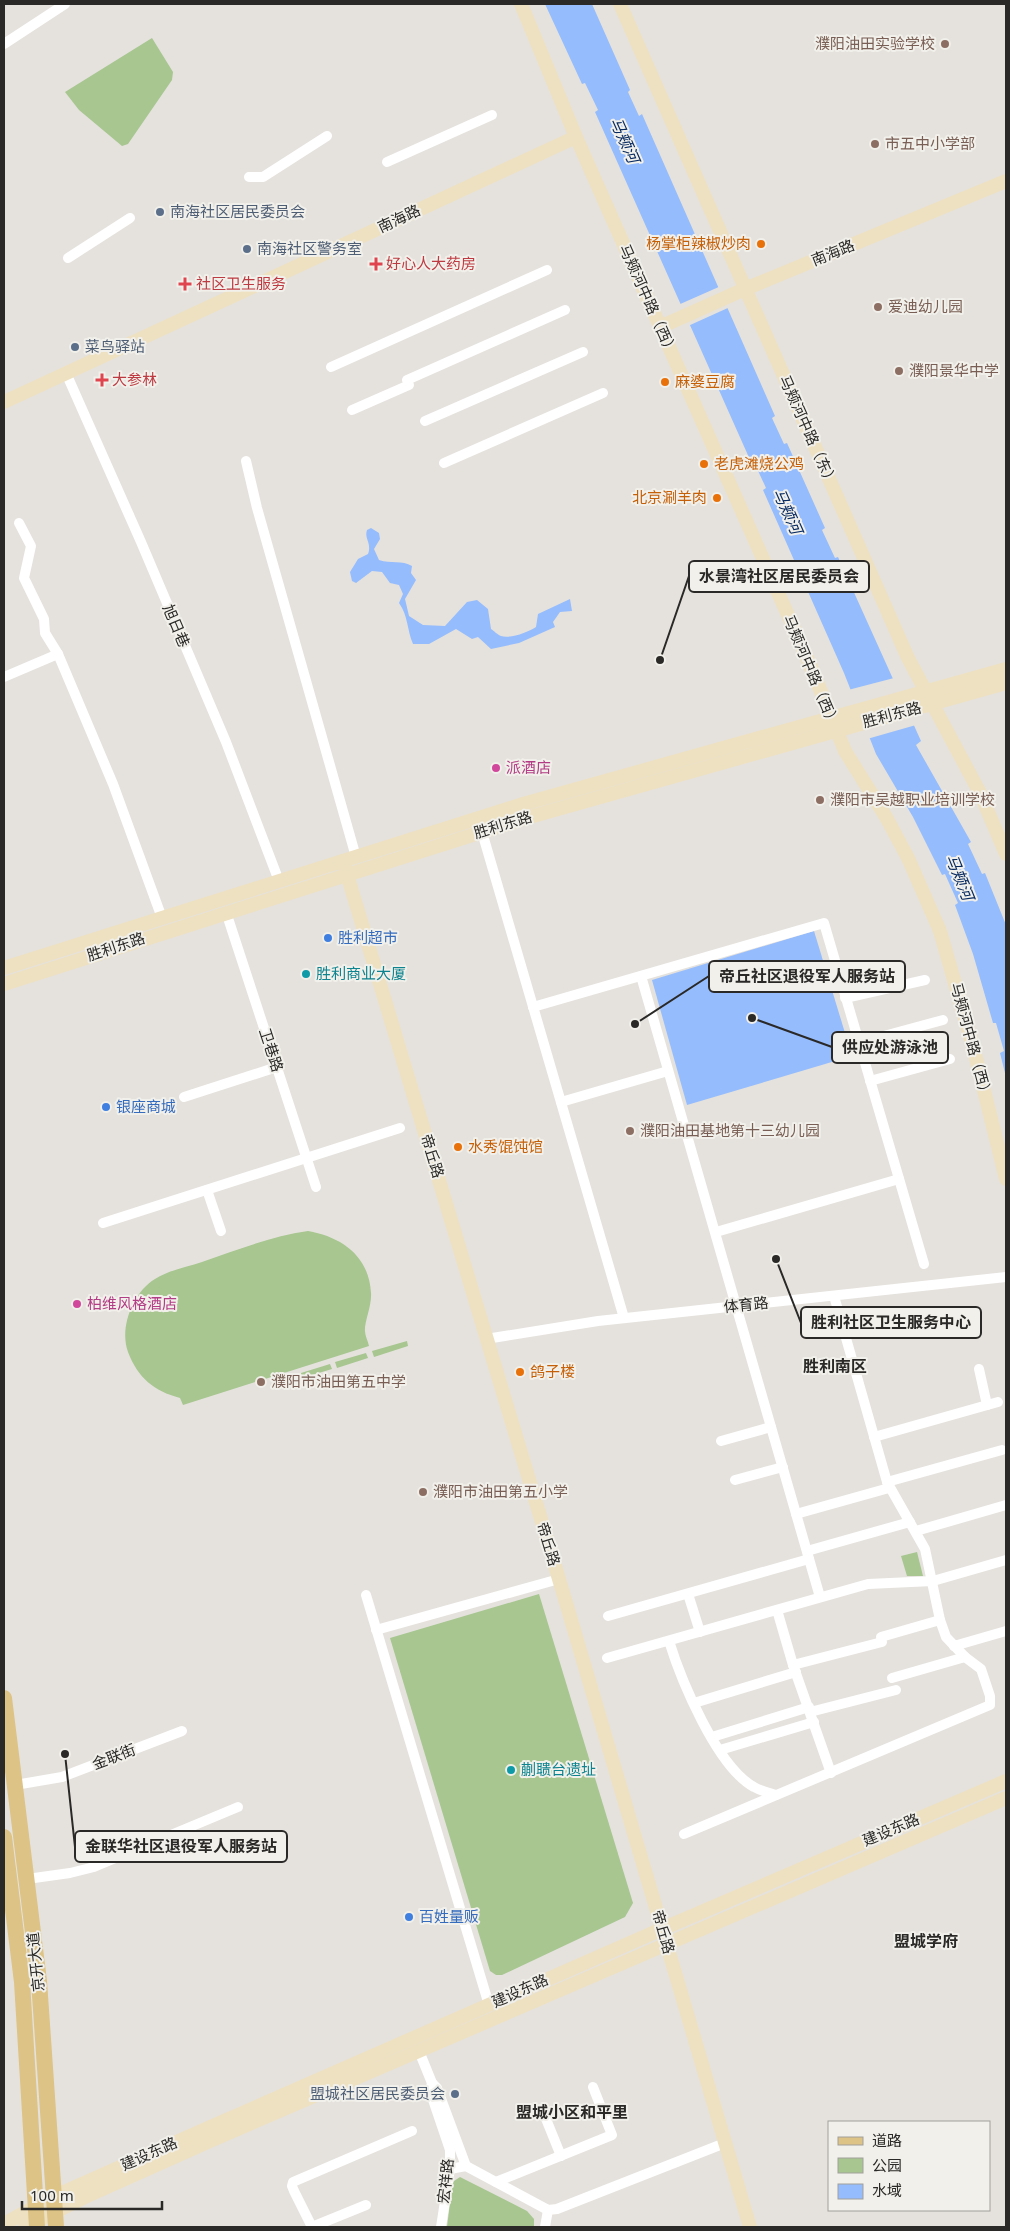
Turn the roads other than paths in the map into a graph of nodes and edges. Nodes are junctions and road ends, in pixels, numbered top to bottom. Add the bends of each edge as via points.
1 (65, 4) edge
2 (521, 4) edge
3 (620, 4) edge
4 (5, 40) edge
5 (492, 114) dead end
6 (327, 136) dead end
7 (576, 137) junction
8 (386, 162) dead end
9 (249, 177) dead end
10 (1006, 181) edge
11 (130, 218) dead end
12 (68, 258) dead end
13 (547, 270) dead end
14 (739, 292) junction
15 (565, 310) dead end
16 (660, 327) junction
17 (583, 352) dead end
18 (331, 367) dead end
19 (66, 373) junction
20 (603, 394) dead end
21 (4, 402) edge
22 (352, 410) dead end
23 (425, 421) dead end
24 (246, 461) dead end
25 (444, 463) dead end
26 (19, 523) dead end
27 (58, 654) junction
28 (1006, 669) edge
29 (4, 677) edge
30 (1006, 684) edge
31 (927, 690) junction
32 (933, 703) junction
33 (838, 722) junction
34 (482, 832) junction
35 (1006, 854) edge
36 (356, 857) junction
37 (344, 868) junction
38 (279, 881) junction
39 (226, 912) junction
40 (162, 918) junction
41 (4, 968) edge
42 (641, 976) junction
43 (925, 980) dead end
44 (4, 984) edge
45 (845, 998) junction
46 (534, 1008) junction
47 (943, 1020) dead end
48 (858, 1043) junction
49 (950, 1058) dead end
50 (277, 1067) junction
51 (668, 1071) junction
52 (870, 1081) junction
53 (184, 1097) dead end
54 (561, 1102) junction
55 (400, 1128) dead end
56 (306, 1159) junction
57 (899, 1179) junction
58 (1006, 1179) edge
59 (316, 1187) dead end
60 (208, 1190) junction
61 (103, 1223) dead end
62 (221, 1232) dead end
63 (716, 1232) junction
64 (924, 1264) dead end
65 (1006, 1277) edge
66 (834, 1296) junction
67 (737, 1305) junction
68 (624, 1318) junction
69 (486, 1339) junction
70 (979, 1369) dead end
71 (998, 1402) dead end
72 (987, 1405) junction
73 (771, 1426) junction
74 (874, 1437) junction
75 (721, 1441) dead end
76 (1002, 1450) dead end
77 (783, 1467) junction
78 (735, 1480) dead end
79 (888, 1485) junction
80 (1006, 1505) edge
81 (796, 1514) junction
82 (910, 1522) junction
83 (916, 1531) junction
84 (808, 1555) junction
85 (1006, 1560) edge
86 (559, 1579) junction
87 (933, 1581) junction
88 (688, 1594) junction
89 (366, 1595) dead end
90 (820, 1598) junction
91 (777, 1610) junction
92 (608, 1616) dead end
93 (940, 1620) junction
94 (376, 1630) junction
95 (1006, 1631) edge
96 (700, 1632) junction
97 (669, 1641) junction
98 (954, 1646) junction
99 (965, 1657) junction
100 (607, 1658) dead end
101 (795, 1668) junction
102 (892, 1678) dead end
103 (896, 1690) dead end
104 (4, 1698) edge
105 (694, 1703) junction
106 (811, 1714) junction
107 (182, 1731) dead end
108 (712, 1737) junction
109 (720, 1750) junction
110 (831, 1773) junction
111 (1006, 1781) edge
112 (15, 1785) junction
113 (776, 1795) junction
114 (1006, 1798) edge
115 (238, 1807) dead end
116 (684, 1834) dead end
117 (4, 1837) edge
118 (27, 1879) junction
119 (662, 1928) junction
120 (667, 1945) junction
121 (489, 2005) junction
122 (419, 2051) junction
123 (432, 2083) junction
124 (594, 2087) dead end
125 (542, 2109) dead end
126 (412, 2131) dead end
127 (725, 2143) junction
128 (561, 2156) junction
129 (466, 2166) junction
130 (450, 2169) junction
131 (496, 2182) junction
132 (366, 2205) dead end
133 (548, 2210) junction
134 (54, 2212) edge
135 (33, 2220) edge
136 (4, 2224) edge
137 (312, 2227) edge
138 (441, 2227) edge
139 (545, 2227) edge
140 (750, 2227) edge

1 - 4 street
2 - 7 street, 马颊河中路（西）
3 - 14 street, 马颊河中路（东）
5 - 8 street
6 - 9 street via 263,176
7 - 16 street, 马颊河中路（西）
7 - 19 street, 南海路
10 - 14 street, 南海路
11 - 12 street
13 - 18 street
14 - 16 street, 南海路
14 - 31 street, 马颊河中路（东） via 908,658
15 - 22 street
16 - 33 street, 马颊河中路（西） via 810,666
17 - 23 street
19 - 21 street, 南海路
19 - 38 street, 旭日巷 via 222,733
20 - 25 street
24 - 36 street
26 - 27 street via 31,546 24,578 44,619 45,633
27 - 29 street
27 - 40 street via 113,784
28 - 31 street, 胜利东路
30 - 32 street, 胜利东路
31 - 32 street, 马颊河中路（东）
31 - 33 street, 胜利东路
32 - 33 street, 胜利东路
32 - 35 street, 马颊河中路（东） via 980,793
33 - 34 street, 胜利东路
33 - 36 street, 胜利东路 via 522,804
33 - 58 street, 马颊河中路（西） via 845,752 908,858 940,931
34 - 37 street, 胜利东路
34 - 46 street
36 - 37 street, 胜利东路
37 - 38 street, 胜利东路
37 - 39 street, 胜利东路
37 - 69 street, 帝丘路
38 - 40 street, 胜利东路
39 - 44 street, 胜利东路
39 - 50 street, 卫巷路
40 - 41 street, 胜利东路
42 - 45 street via 824,922
42 - 46 street
42 - 51 street
43 - 45 street
45 - 48 street
46 - 54 street
47 - 48 street
48 - 52 street
49 - 52 street
50 - 53 street
50 - 56 street, 卫巷路
51 - 54 street
51 - 63 street
52 - 57 street
54 - 68 street
55 - 56 street
56 - 59 street, 卫巷路
56 - 60 street
57 - 63 street
57 - 64 street
60 - 61 street
60 - 62 street
63 - 67 street
65 - 66 street, 体育路
66 - 67 street, 体育路
66 - 74 street
67 - 68 street, 体育路
67 - 73 street
68 - 69 street, 体育路
69 - 86 street, 帝丘路
70 - 72 street
71 - 72 street
72 - 74 street
73 - 75 street
73 - 77 street
74 - 79 street
76 - 79 street
77 - 78 street
77 - 81 street
79 - 81 street
79 - 82 street
80 - 83 street
81 - 84 street
82 - 83 street
82 - 84 street
83 - 87 street via 925,1549
84 - 88 street
84 - 90 street
85 - 87 street
86 - 94 street
86 - 119 street, 帝丘路
87 - 90 street via 868,1584
87 - 93 street
88 - 92 street
88 - 96 street
89 - 94 street
90 - 91 street
91 - 96 street
91 - 101 street
93 - 98 street via 946,1637
93 - 101 street
94 - 121 street
95 - 98 street
96 - 97 street
97 - 100 street
97 - 105 street
98 - 99 street
99 - 102 street
99 - 110 street via 981,1669 990,1705
101 - 105 street
101 - 106 street
103 - 106 street
104 - 112 main road, 京开大道
105 - 108 street
106 - 108 street
106 - 109 street
106 - 110 street
107 - 112 street, 金联街 via 62,1777
108 - 109 street
109 - 113 street via 753,1786
110 - 113 street
111 - 119 street, 建设东路
112 - 118 main road, 京开大道
113 - 116 street
114 - 120 street, 建设东路
115 - 118 street via 94,1867
117 - 135 main road, 京开大道 via 22,1982
118 - 134 main road, 京开大道 via 40,1999
119 - 120 street, 帝丘路
119 - 121 street, 建设东路
120 - 122 street, 建设东路
120 - 127 street, 帝丘路
121 - 134 street, 建设东路
122 - 123 street, 宏祥路
122 - 134 street, 建设东路
123 - 129 street via 437,2088
123 - 130 street, 宏祥路 via 430,2091 450,2150
124 - 128 street via 612,2135
125 - 128 street
126 - 137 street via 297,2179 292,2186
127 - 133 street
127 - 140 street, 帝丘路
128 - 131 street
129 - 130 street
129 - 131 street
130 - 138 street, 宏祥路
131 - 133 street
132 - 137 street
133 - 139 street
134 - 135 street, 建设东路
135 - 136 street, 建设东路

